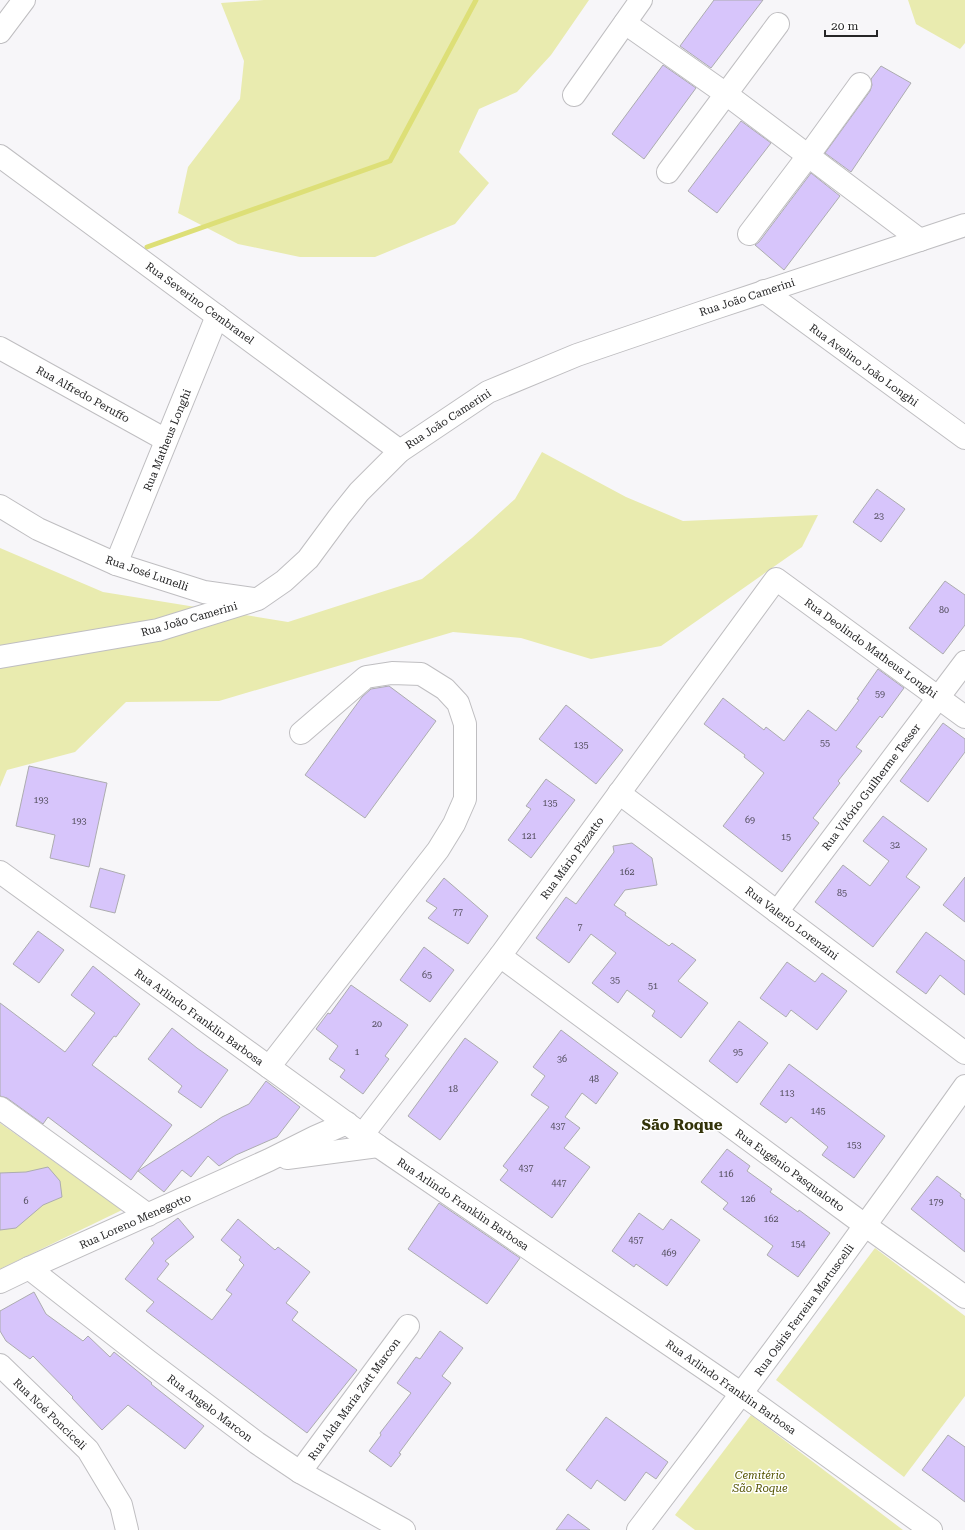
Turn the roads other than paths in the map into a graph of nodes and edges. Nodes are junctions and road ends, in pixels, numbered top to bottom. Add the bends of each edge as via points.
1 (24, 0) edge
2 (641, 0) edge
3 (625, 23) junction
4 (778, 24) dead end
5 (0, 32) edge
6 (860, 84) dead end
7 (726, 94) junction
8 (574, 95) dead end
9 (0, 156) edge
10 (808, 156) junction
11 (668, 172) dead end
12 (965, 225) edge
13 (749, 234) dead end
14 (920, 240) junction
15 (764, 291) junction
16 (217, 316) junction
17 (0, 348) edge
18 (965, 438) edge
19 (166, 440) junction
20 (400, 451) junction
21 (0, 506) edge
22 (116, 564) junction
23 (776, 579) joint
24 (258, 599) junction
25 (0, 657) edge
26 (965, 662) edge
27 (938, 697) junction
28 (965, 717) edge
29 (300, 733) dead end
30 (619, 793) junction
31 (0, 872) edge
32 (777, 912) junction
33 (500, 956) junction
34 (965, 1053) edge
35 (269, 1067) junction
36 (965, 1086) edge
37 (0, 1108) edge
38 (363, 1134) junction
39 (270, 1160) junction
40 (148, 1215) junction
41 (866, 1226) junction
42 (29, 1268) junction
43 (0, 1282) edge
44 (965, 1297) edge
45 (408, 1326) dead end
46 (0, 1365) edge
47 (742, 1394) junction
48 (300, 1472) junction
49 (127, 1530) edge
50 (404, 1530) edge
51 (638, 1530) edge
52 (931, 1530) edge

1 - 5 street
2 - 3 street
3 - 7 street
3 - 8 street
4 - 7 street
6 - 10 street
7 - 10 street
7 - 11 street
9 - 16 street, Rua Severino Cembranel
10 - 13 street
10 - 14 street
12 - 14 street, Rua João Camerini
14 - 15 street, Rua João Camerini
15 - 18 street, Rua Avelino João Longhi
15 - 20 street, Rua João Camerini via 577,355 488,392
16 - 19 street, Rua Matheus Longhi
16 - 20 street, Rua Severino Cembranel
17 - 19 street, Rua Alfredo Peruffo
19 - 22 street, Rua Matheus Longhi
20 - 24 street, Rua João Camerini via 359,492 308,559 284,581
21 - 22 street, Rua José Lunelli via 38,528
22 - 24 street, Rua José Lunelli via 204,592
23 - 27 street, Rua Deolindo Matheus Longhi
23 - 30 street, Rua Mário Pizzatto
24 - 25 street, Rua João Camerini via 158,630
26 - 27 street, Rua Vitório Guilherme Tesser
27 - 28 street, Rua Deolindo Matheus Longhi
27 - 32 street, Rua Vitório Guilherme Tesser
29 - 35 street via 366,677 392,673 421,674 445,689 458,703 465,724 466,799 438,850
30 - 32 street, Rua Valerio Lorenzini
30 - 33 street, Rua Mário Pizzatto
31 - 35 street, Rua Arlindo Franklin Barbosa
32 - 34 street, Rua Valerio Lorenzini
33 - 38 street, Rua Mário Pizzatto
33 - 41 street, Rua Eugênio Pasqualotto
35 - 38 street, Rua Arlindo Franklin Barbosa
36 - 41 street, Rua Osíris Ferreira Martuscelli
37 - 40 street
38 - 39 street, Rua Loreno Menegotto
38 - 39 street, Rua Loreno Menegotto via 315,1137
38 - 47 street, Rua Arlindo Franklin Barbosa
39 - 40 street, Rua Loreno Menegotto
40 - 42 street, Rua Loreno Menegotto
41 - 44 street, Rua Eugênio Pasqualotto
41 - 47 street, Rua Osíris Ferreira Martuscelli
42 - 43 street, Rua Loreno Menegotto
42 - 48 street, Rua Angelo Marcon via 148,1361
45 - 48 street, Rua Alda Maria Zatt Marcon
46 - 49 street, Rua Noé Ponciceli via 88,1450 121,1505
47 - 51 street, Rua Osíris Ferreira Martuscelli
47 - 52 street, Rua Arlindo Franklin Barbosa
48 - 50 street, Rua Angelo Marcon

